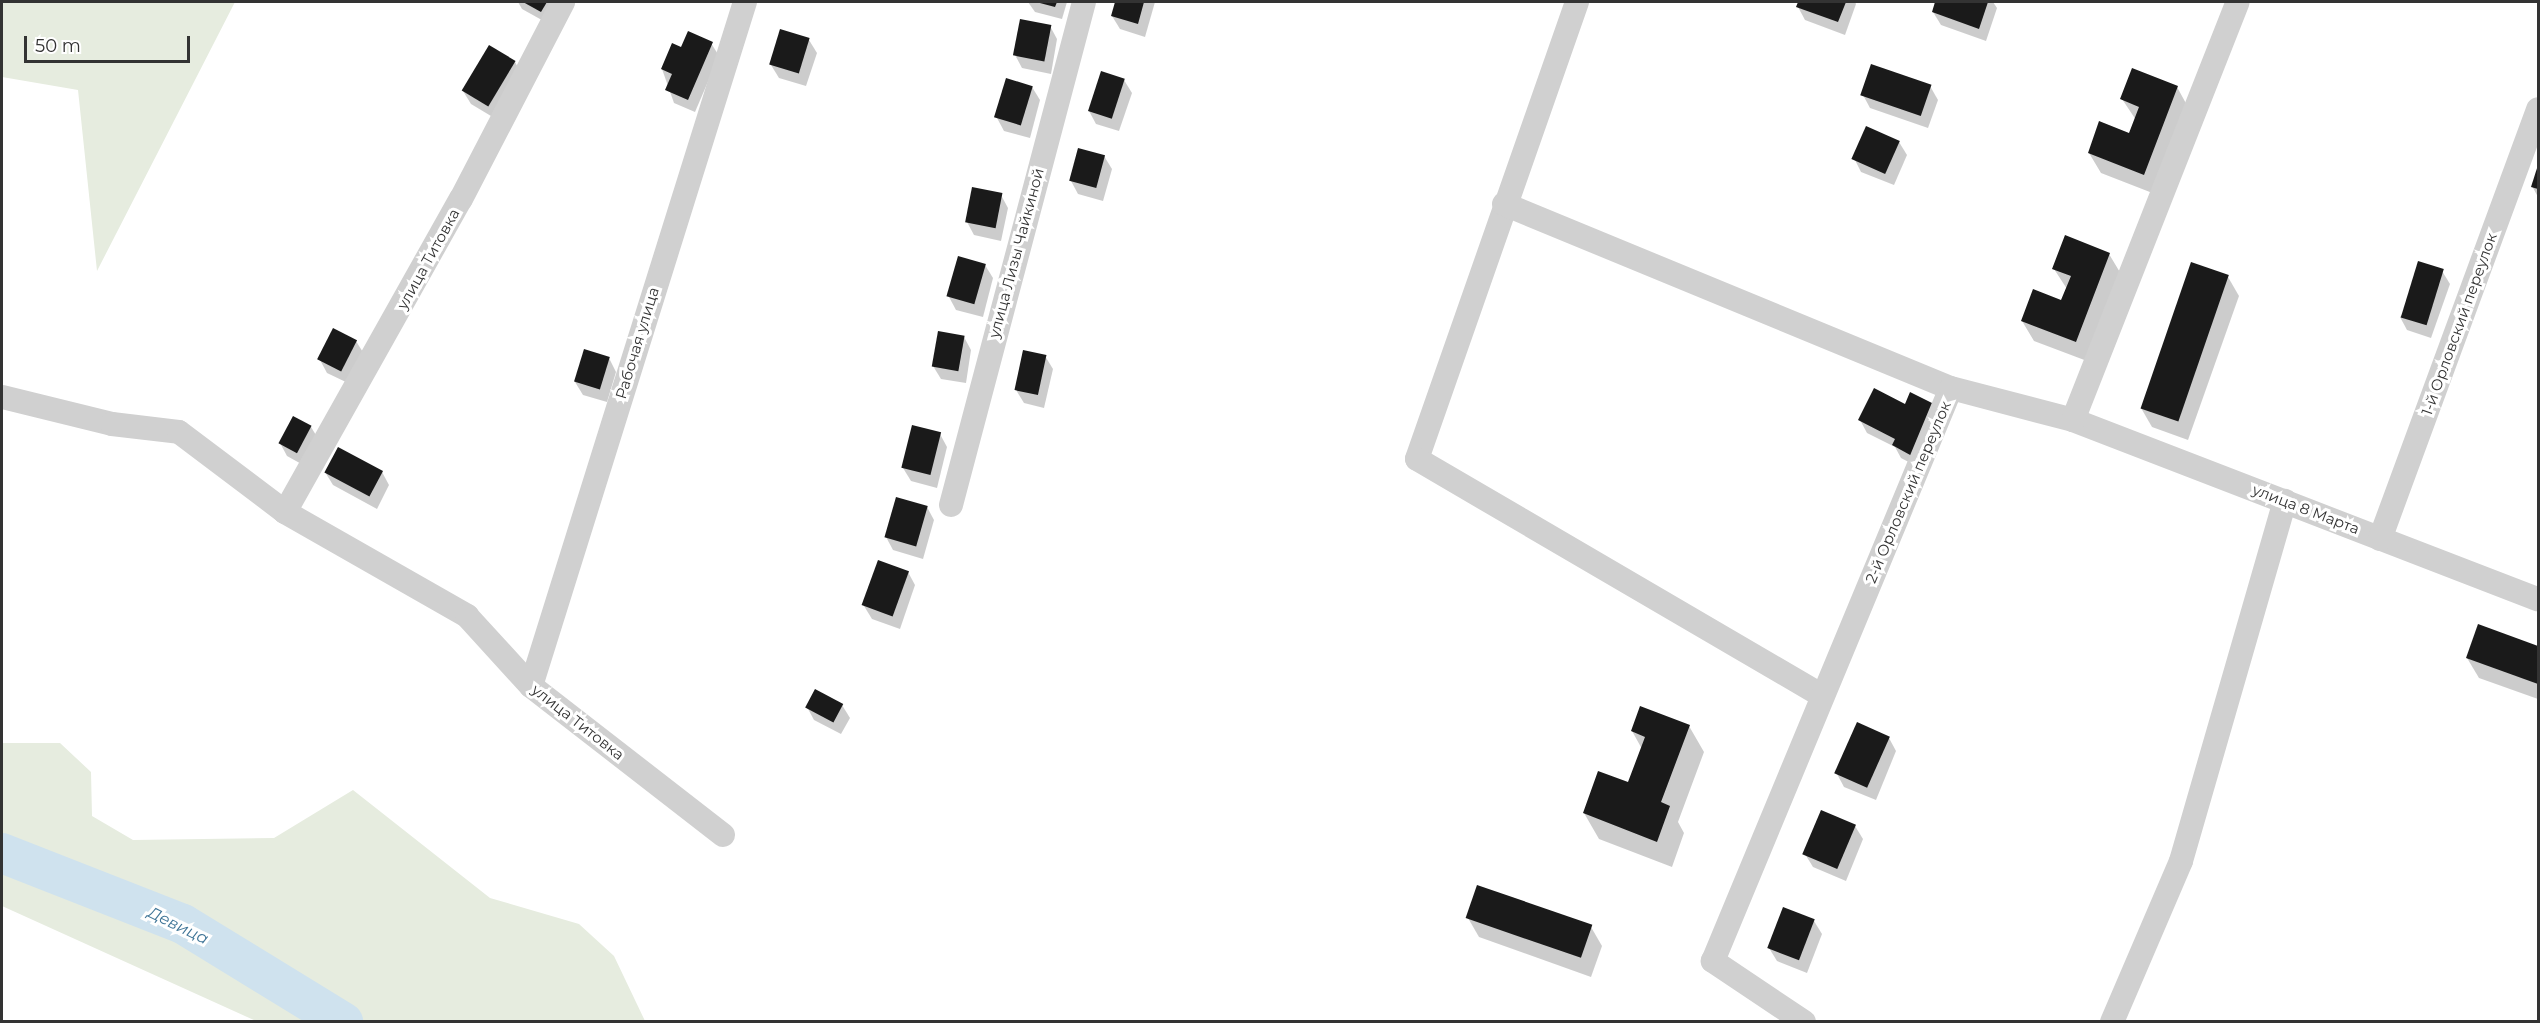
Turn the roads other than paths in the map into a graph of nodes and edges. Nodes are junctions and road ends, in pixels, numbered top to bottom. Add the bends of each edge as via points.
1 (563, 2) edge
2 (745, 2) edge
3 (1084, 2) edge
4 (1577, 2) edge
5 (2238, 2) edge
6 (2538, 109) edge
7 (1504, 204) junction
8 (1951, 388) junction
9 (2, 397) edge
10 (2073, 420) junction
11 (2285, 501) junction
12 (951, 505) dead end
13 (285, 512) junction
14 (2380, 538) junction
15 (2538, 599) edge
16 (531, 686) junction
17 (1822, 696) junction
18 (723, 835) dead end
19 (1804, 1022) edge
20 (2112, 1022) edge

1 - 13 street, улица Титовка via 461,199
2 - 16 street, Рабочая улица
3 - 12 street, улица Лизы Чайкиной
4 - 7 street
5 - 10 street
6 - 14 street, 1-й Орловский переулок
7 - 8 street
7 - 17 street via 1418,459
8 - 10 street, 2-й Орловский переулок
8 - 17 street, 2-й Орловский переулок
9 - 13 street, улица Титовка via 112,424 179,432
10 - 11 street, улица 8 Марта
11 - 14 street, улица 8 Марта
11 - 20 street via 2181,861
13 - 16 street, улица Титовка via 467,616
14 - 15 street, улица 8 Марта
16 - 18 street, улица Титовка
17 - 19 street, 2-й Орловский переулок via 1713,961

